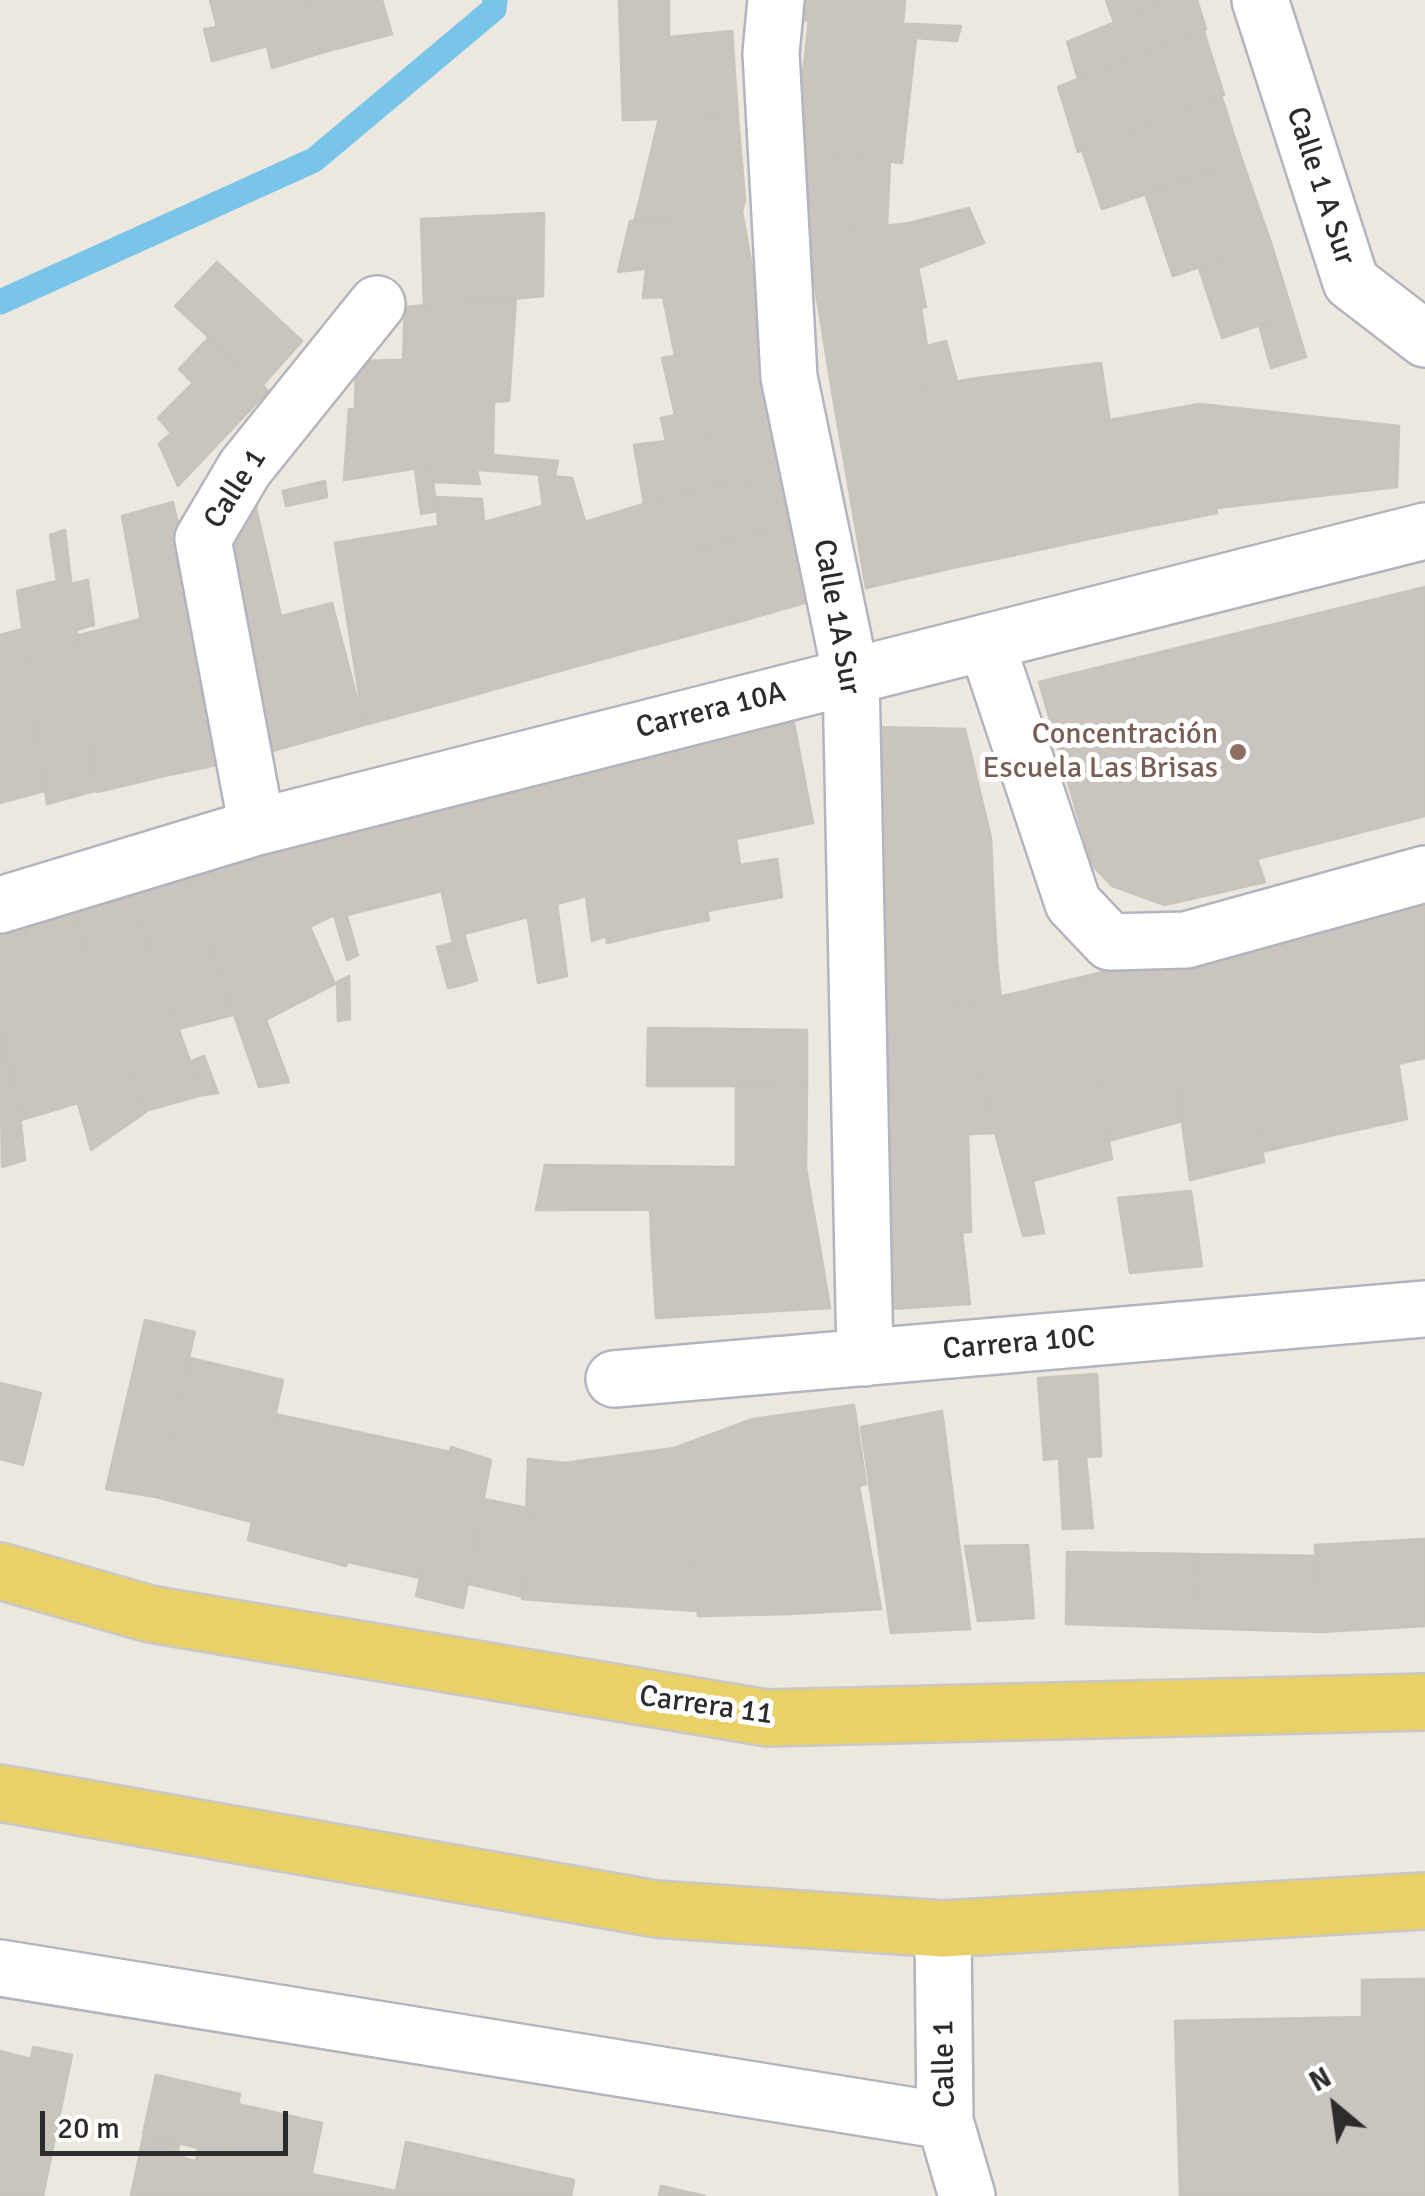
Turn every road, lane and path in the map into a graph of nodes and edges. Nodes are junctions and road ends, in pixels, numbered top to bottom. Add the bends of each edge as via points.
1 (776, 0) edge
2 (1260, 0) edge
3 (377, 304) dead end
4 (1425, 339) edge
5 (1425, 531) edge
6 (986, 642) junction
7 (851, 676) junction
8 (258, 827) junction
9 (1425, 874) edge
10 (0, 904) edge
11 (1425, 1309) edge
12 (865, 1358) junction
13 (614, 1379) dead end
14 (0, 1571) edge
15 (1425, 1702) edge
16 (0, 1793) edge
17 (1425, 1902) edge
18 (943, 1928) junction
19 (0, 1968) edge
20 (945, 2121) junction
21 (966, 2196) edge

1 - 7 street, Calle 1A Sur via 771,53 789,377
2 - 4 street, Calle 1 A Sur via 1350,282
3 - 8 street, Calle 1 via 245,468 203,540
5 - 6 street, Carrera 10A
6 - 7 street, Carrera 10A
6 - 9 street via 1073,903 1110,942 1186,940
7 - 8 street, Carrera 10A
7 - 12 street, Calle 1A Sur
8 - 10 street, Carrera 10A
11 - 12 street, Carrera 10C
12 - 13 street, Carrera 10C
14 - 15 main road, Carrera 11 via 150,1614 767,1718
16 - 18 main road via 656,1908
17 - 18 main road
18 - 20 street, Calle 1
19 - 20 street
20 - 21 street, Calle 1

